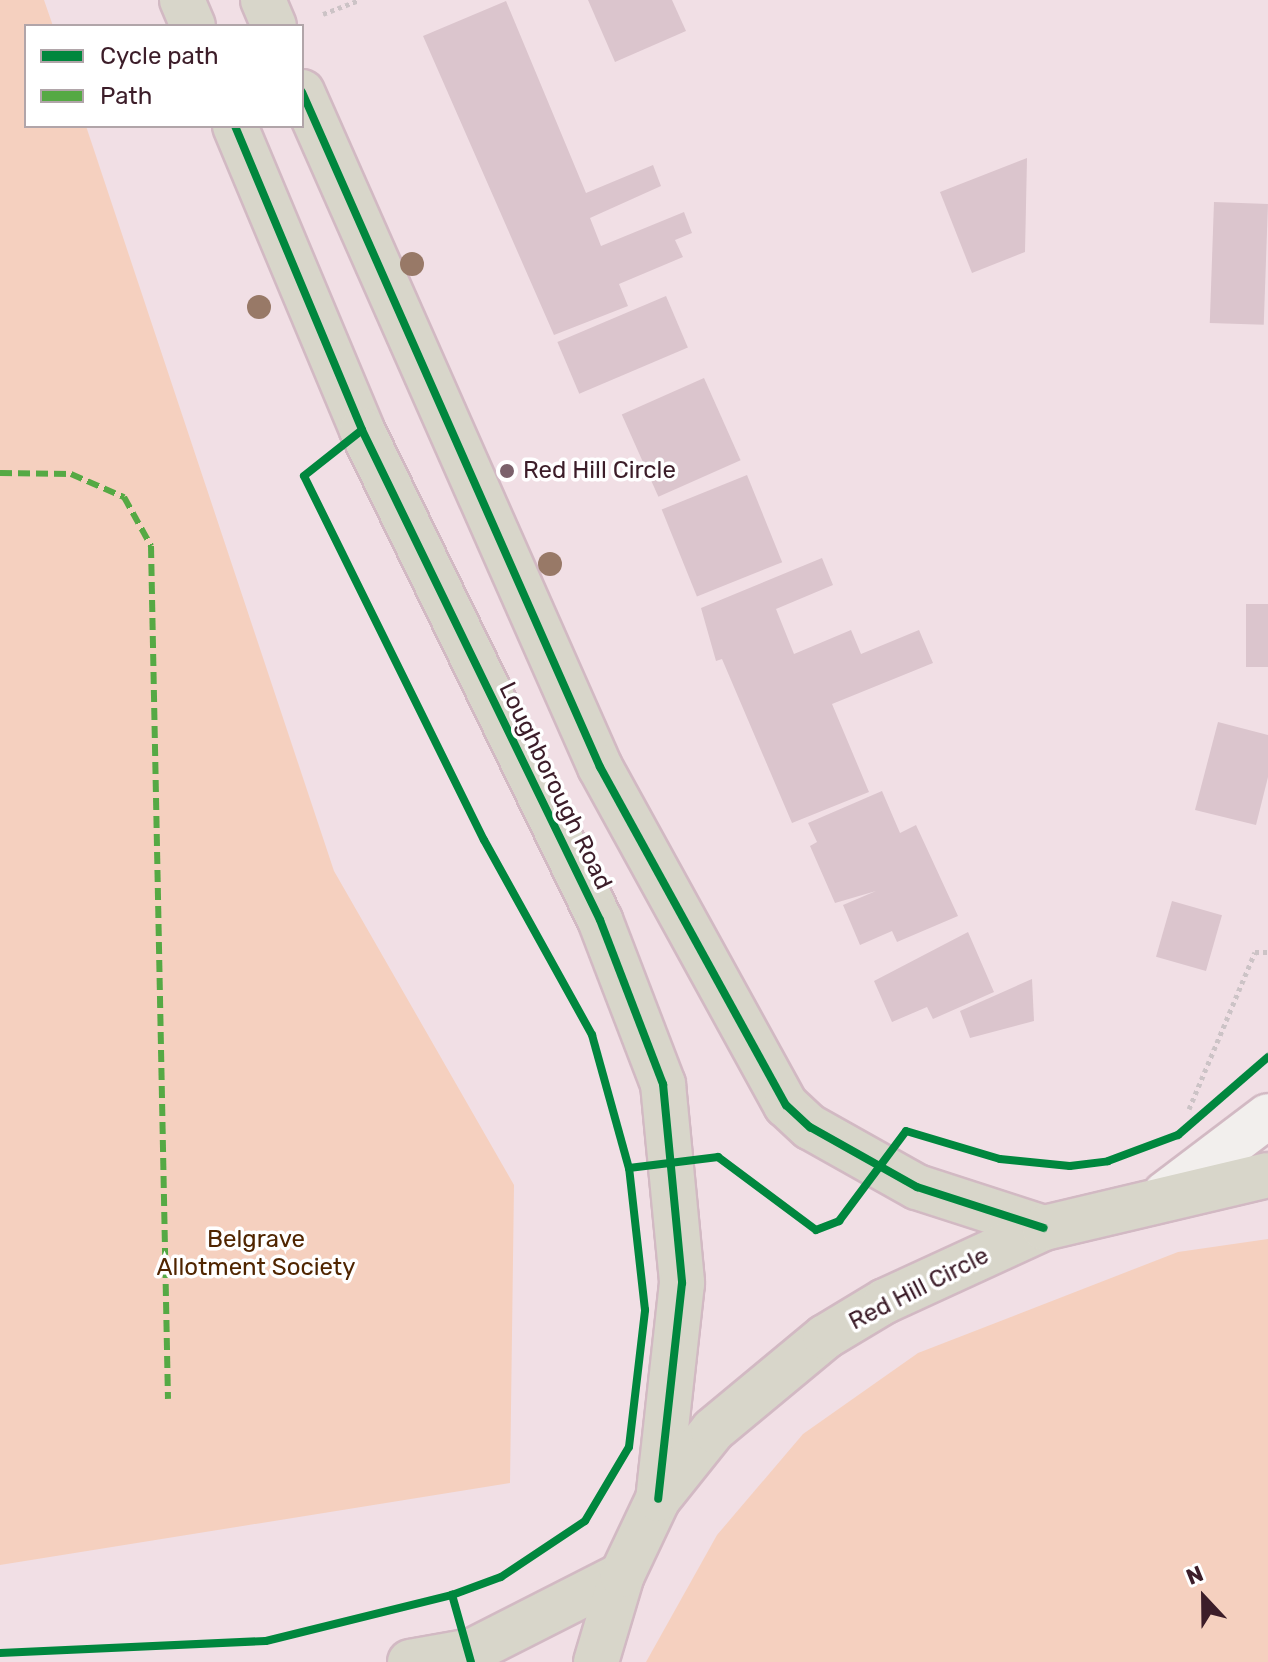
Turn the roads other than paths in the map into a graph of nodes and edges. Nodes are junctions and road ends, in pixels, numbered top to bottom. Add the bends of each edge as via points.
1 (182, 0) edge
2 (263, 0) edge
3 (192, 24) edge
4 (273, 24) edge
5 (304, 97) edge
6 (236, 128) edge
7 (1268, 1116) edge
8 (1268, 1175) edge
9 (1165, 1194) junction
10 (1044, 1228) junction
11 (658, 1499) junction
12 (622, 1575) junction
13 (410, 1662) edge
14 (596, 1662) edge

1 - 3 highway
2 - 4 highway
5 - 10 highway, Loughborough Road via 600,767 786,1105 917,1187
6 - 11 highway, Loughborough Road via 362,430 600,920 663,1084 682,1283
7 - 9 street
8 - 9 highway, Red Hill Circle
9 - 10 highway, Red Hill Circle
10 - 11 highway, Red Hill Circle via 885,1301 825,1337 713,1430
11 - 12 highway, Red Hill Circle
12 - 13 highway via 472,1651
12 - 14 highway, Red Hill Circle

